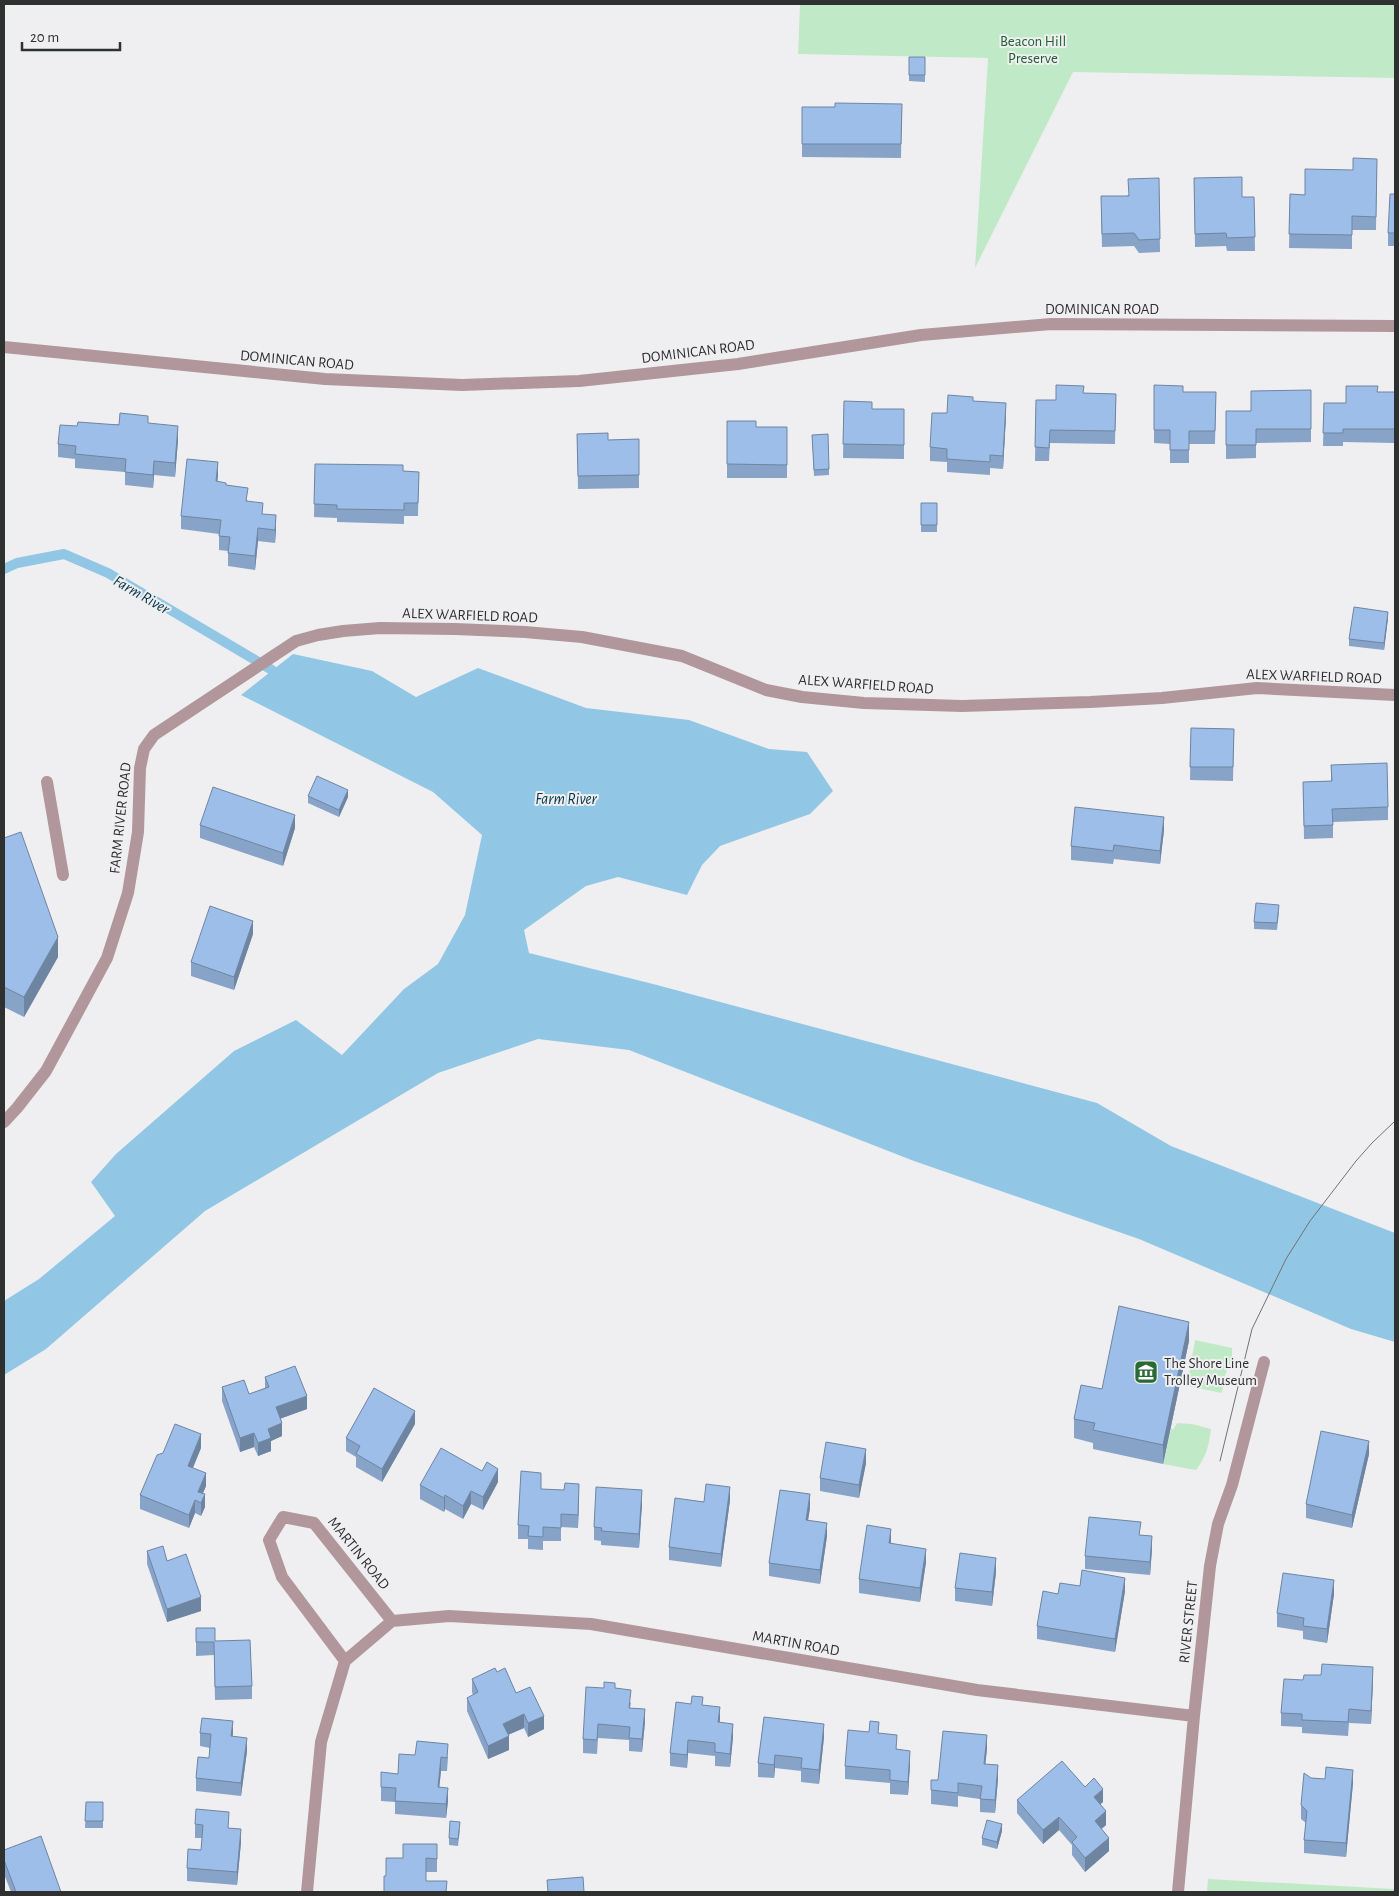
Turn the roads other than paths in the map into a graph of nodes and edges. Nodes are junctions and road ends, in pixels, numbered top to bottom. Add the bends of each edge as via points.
1 (1395, 326) edge
2 (4, 347) edge
3 (343, 631) joint
4 (1395, 696) edge
5 (47, 782) dead end
6 (63, 875) dead end
7 (4, 1122) edge
8 (1264, 1362) dead end
9 (392, 1621) junction
10 (344, 1662) junction
11 (1194, 1716) junction
12 (307, 1892) edge
13 (1178, 1892) edge

1 - 2 street, DOMINICAN ROAD via 1051,324 921,335 738,364 579,381 462,385 325,379
3 - 4 street, ALEX WARFIELD ROAD via 455,629 582,637 682,656 766,690 864,703 962,706 1090,702 1257,688
3 - 7 street, FARM RIVER ROAD via 296,641 154,735 144,749 140,768 138,832 128,892 107,958 46,1071
5 - 6 street
8 - 11 street, RIVER STREET via 1232,1484 1218,1524 1210,1566
9 - 10 street
9 - 10 street, MARTIN ROAD via 314,1523 283,1517 269,1540 282,1577
9 - 11 street, MARTIN ROAD via 449,1616 591,1624 977,1690
10 - 12 street via 322,1742
11 - 13 street, RIVER STREET

